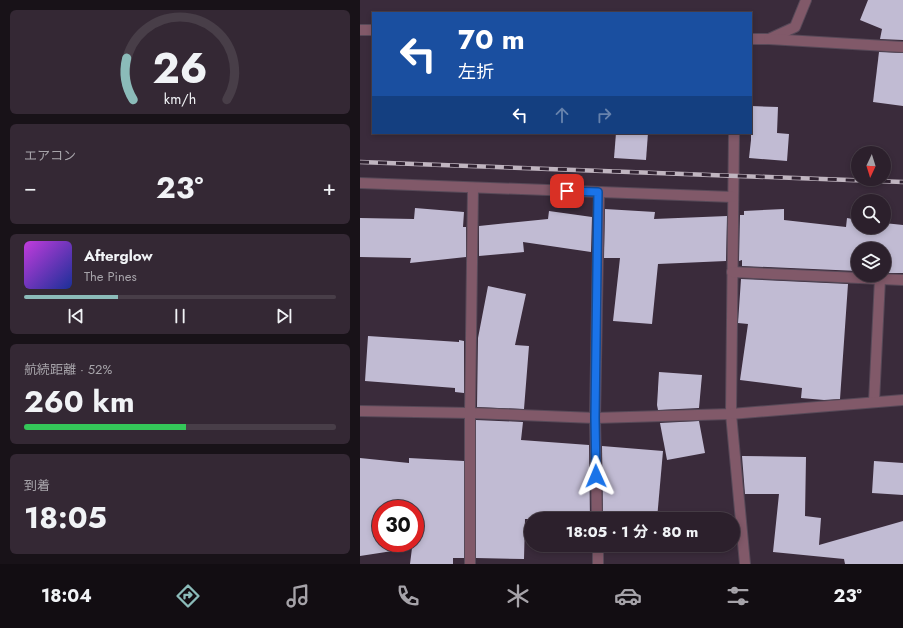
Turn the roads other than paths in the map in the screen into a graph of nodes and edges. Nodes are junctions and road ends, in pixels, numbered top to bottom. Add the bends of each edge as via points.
1 (806, 0) edge
2 (360, 30) edge
3 (372, 30) edge
4 (752, 39) edge
5 (769, 39) junction
6 (903, 47) edge
7 (734, 134) edge
8 (360, 183) edge
9 (473, 188) junction
10 (598, 192) junction
11 (733, 197) junction
12 (732, 272) junction
13 (851, 278) edge
14 (891, 279) edge
15 (903, 280) edge
16 (880, 282) edge
17 (903, 400) edge
18 (874, 402) junction
19 (360, 411) edge
20 (470, 413) junction
21 (731, 414) junction
22 (595, 418) junction
23 (597, 512) edge
24 (598, 552) edge
25 (470, 564) edge
26 (598, 564) edge
27 (744, 564) edge

1 - 5 street via 795,28
2 - 3 street
4 - 5 street
5 - 6 street
7 - 11 street
8 - 9 street
9 - 10 street
9 - 20 street
10 - 11 street
10 - 22 street
11 - 12 street
12 - 13 street
12 - 21 street
14 - 15 street
16 - 18 street
17 - 18 street
18 - 21 street
19 - 20 street
20 - 22 street
20 - 25 street
21 - 22 street
21 - 27 street
22 - 23 street
24 - 26 street

